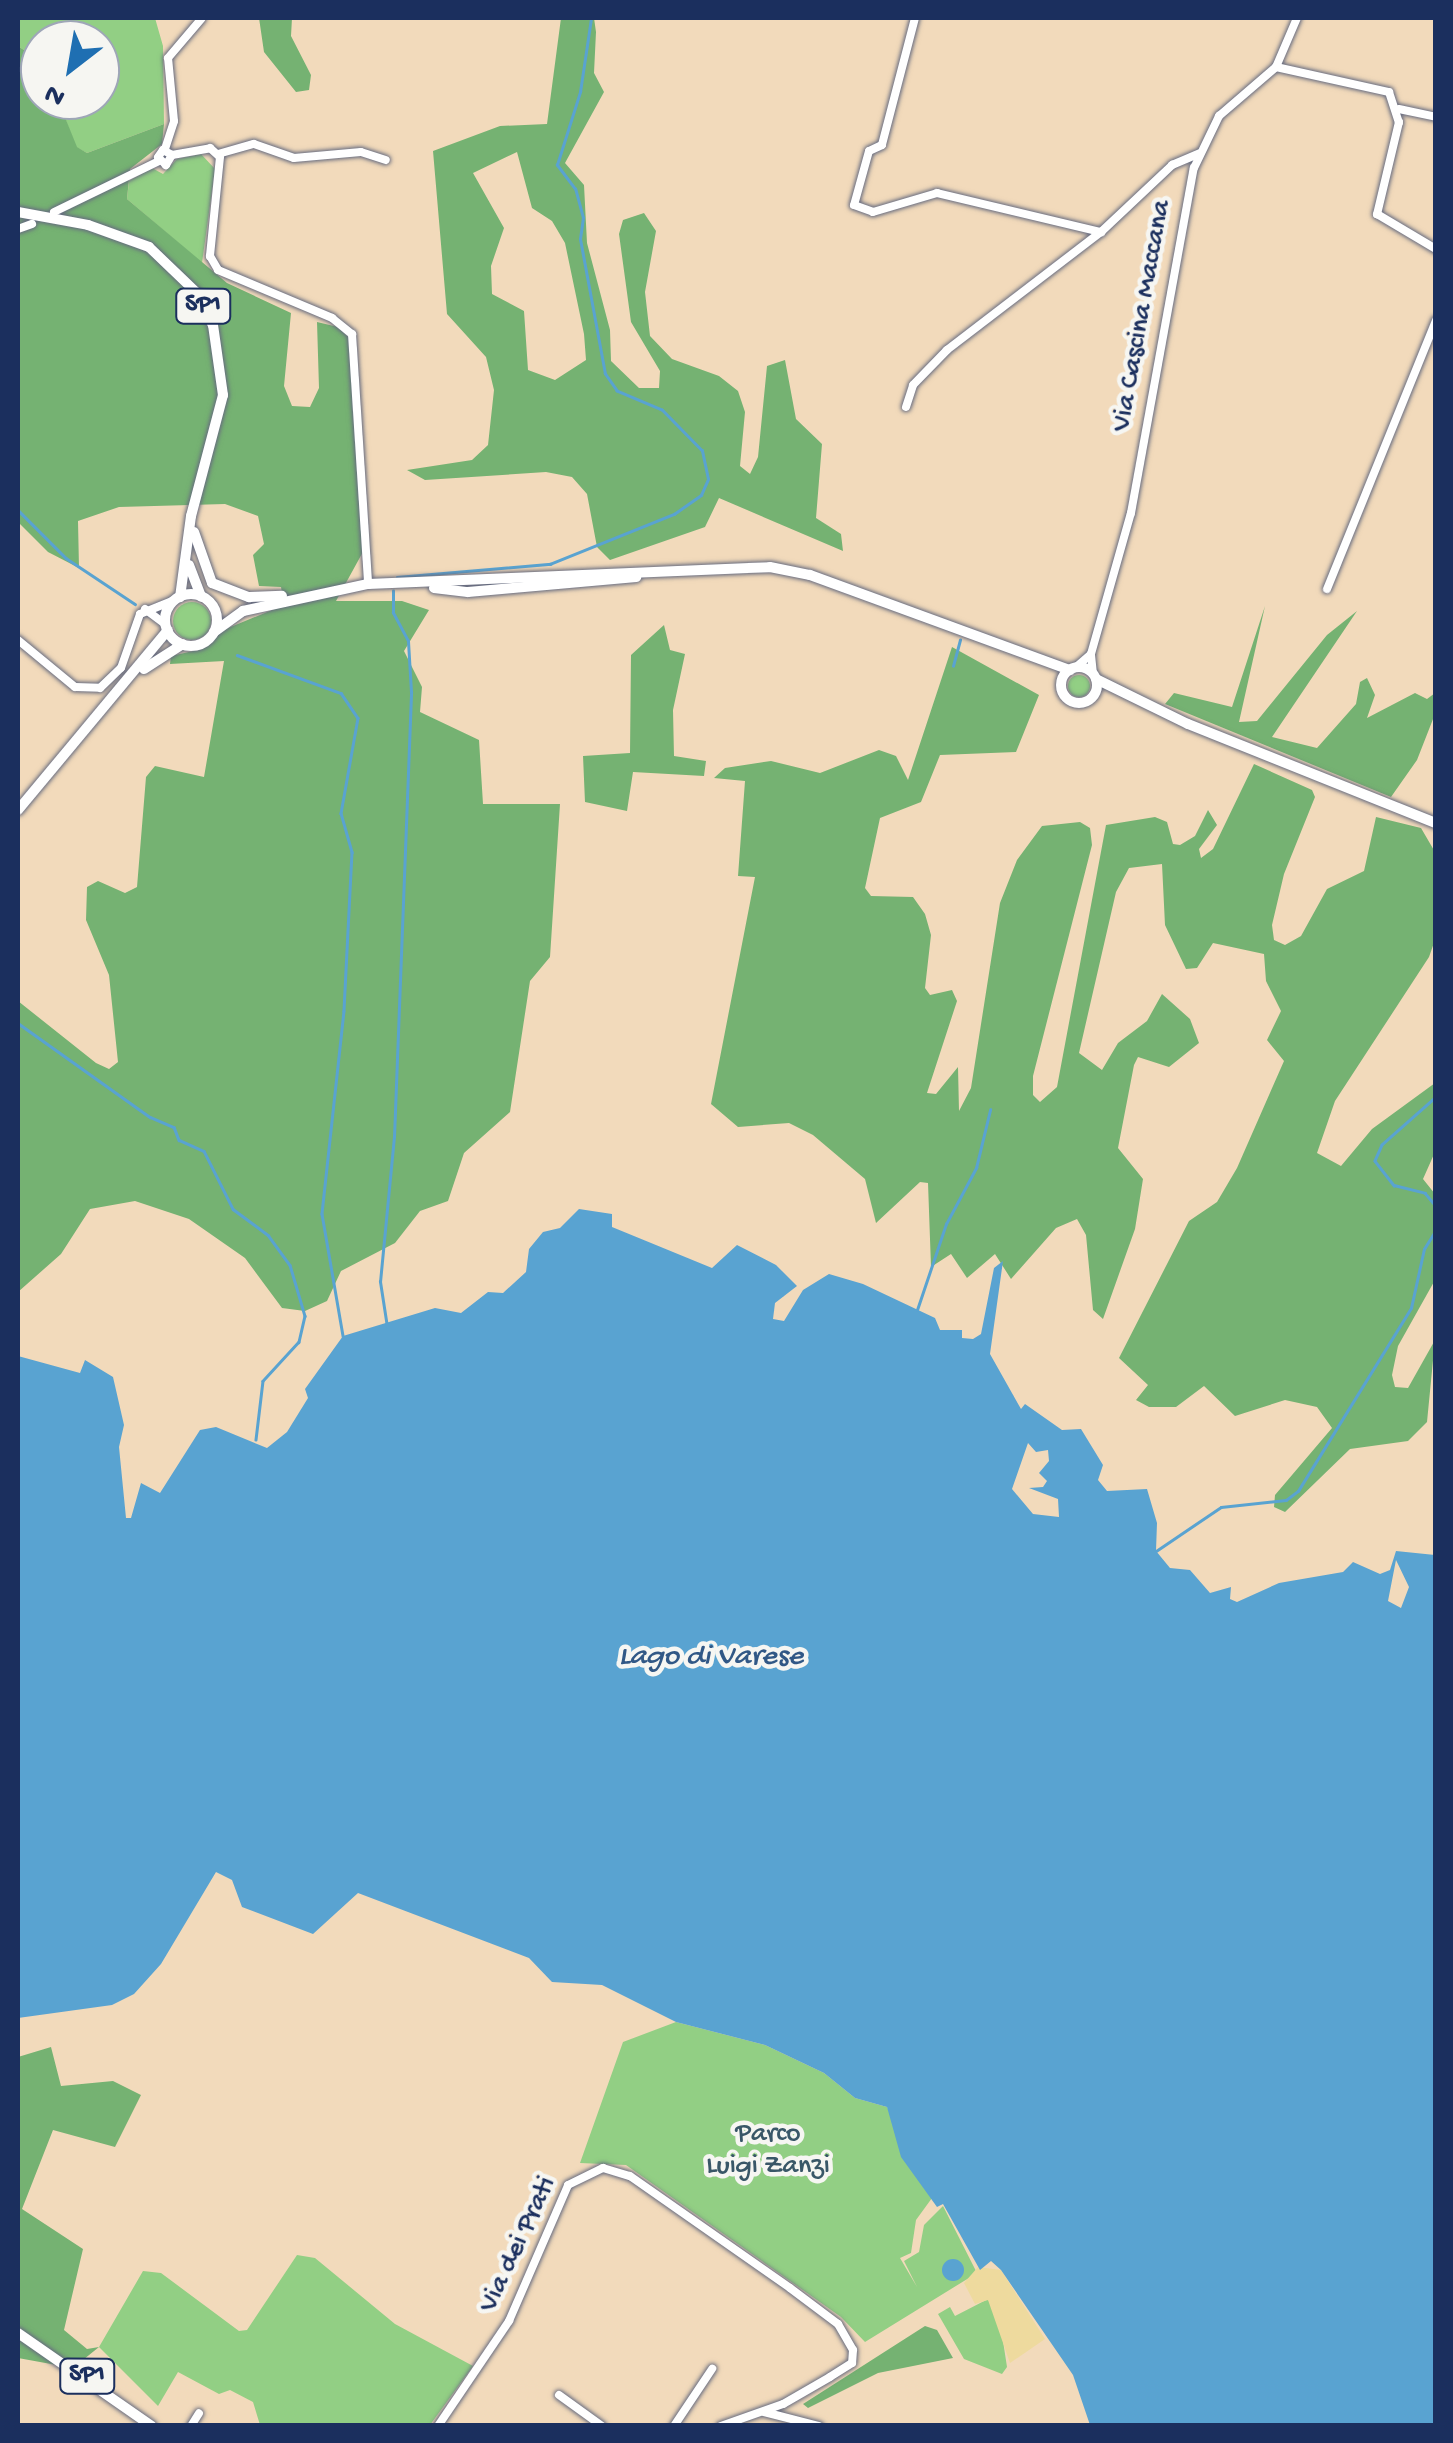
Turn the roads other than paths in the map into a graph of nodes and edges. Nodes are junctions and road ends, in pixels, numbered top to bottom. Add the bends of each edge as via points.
1 (202, 18) edge
2 (914, 18) edge
3 (1297, 18) edge
4 (1276, 67) junction
5 (1399, 109) junction
6 (1436, 117) edge
7 (169, 152) junction
8 (1200, 153) junction
9 (218, 154) junction
10 (386, 160) dead end
11 (18, 212) edge
12 (54, 212) dead end
13 (32, 224) dead end
14 (18, 228) edge
15 (1101, 232) junction
16 (1436, 249) edge
17 (1436, 320) edge
18 (906, 407) dead end
19 (192, 516) junction
20 (187, 560) junction
21 (692, 568) junction
22 (588, 574) junction
23 (489, 580) junction
24 (368, 584) junction
25 (410, 584) junction
26 (542, 587) junction
27 (1327, 588) dead end
28 (302, 595) junction
29 (201, 596) junction
30 (178, 598) junction
31 (214, 607) junction
32 (146, 609) junction
33 (243, 611) junction
34 (167, 628) junction
35 (214, 632) junction
36 (18, 640) edge
37 (183, 644) junction
38 (1090, 654) junction
39 (1025, 658) junction
40 (1072, 669) junction
41 (1094, 677) junction
42 (132, 678) junction
43 (1061, 686) junction
44 (1092, 698) junction
45 (1134, 702) junction
46 (18, 810) edge
47 (1436, 823) edge
48 (18, 2333) edge
49 (712, 2369) dead end
50 (559, 2395) dead end
51 (764, 2412) junction
52 (200, 2413) dead end
53 (601, 2425) edge
54 (152, 2426) edge
55 (192, 2426) edge
56 (438, 2426) edge
57 (674, 2426) edge
58 (721, 2426) edge
59 (819, 2426) edge

1 - 7 street via 168,58 174,121
2 - 15 street via 882,145 869,151 854,204 873,212 937,192
3 - 4 street, Via Cascina Maccana
4 - 5 street via 1382,88
4 - 8 street, Via Cascina Maccana via 1219,116
5 - 6 street
5 - 16 street via 1377,214
7 - 9 street
7 - 12 street via 168,164 159,161
8 - 15 street via 1172,165
8 - 38 street, Via Cascina Maccana via 1131,513
9 - 10 street via 262,144 294,158 354,152
9 - 24 street via 213,264 332,318 355,342
11 - 19 main road, SP1 via 129,236 167,259 196,292 217,341 223,395
13 - 14 street
15 - 18 street via 947,350 913,385
17 - 27 street
19 - 20 main road, SP1
19 - 28 main road via 196,550 212,583 249,596
20 - 29 main road, SP1
20 - 30 main road, SP1
21 - 22 main road
21 - 26 main road
21 - 39 main road via 770,567 810,575
22 - 23 main road
22 - 26 main road
23 - 25 main road
23 - 26 main road
24 - 25 main road
24 - 28 main road
25 - 26 main road via 468,592
28 - 33 main road
29 - 30 main road
29 - 31 main road, SP1
30 - 32 street
30 - 34 main road, SP1
31 - 33 main road
31 - 35 main road
32 - 34 street
32 - 36 street via 121,668 100,688 75,686
33 - 35 main road
34 - 37 main road
34 - 42 main road, SP1
35 - 37 main road, SP1 via 198,645
37 - 42 main road, SP1
38 - 40 street
38 - 41 street, Via Cascina Maccana
39 - 40 main road
39 - 43 main road
40 - 41 main road
40 - 43 main road
41 - 44 main road
41 - 45 main road
42 - 46 main road, SP1
43 - 44 main road via 1075,702
44 - 45 main road
45 - 47 main road
48 - 54 main road, SP1
49 - 57 street
50 - 53 street
51 - 56 street, Via dei Prati via 854,2360 832,2319 622,2171 602,2168 578,2175 507,2326
51 - 58 street
51 - 59 street
52 - 55 street

